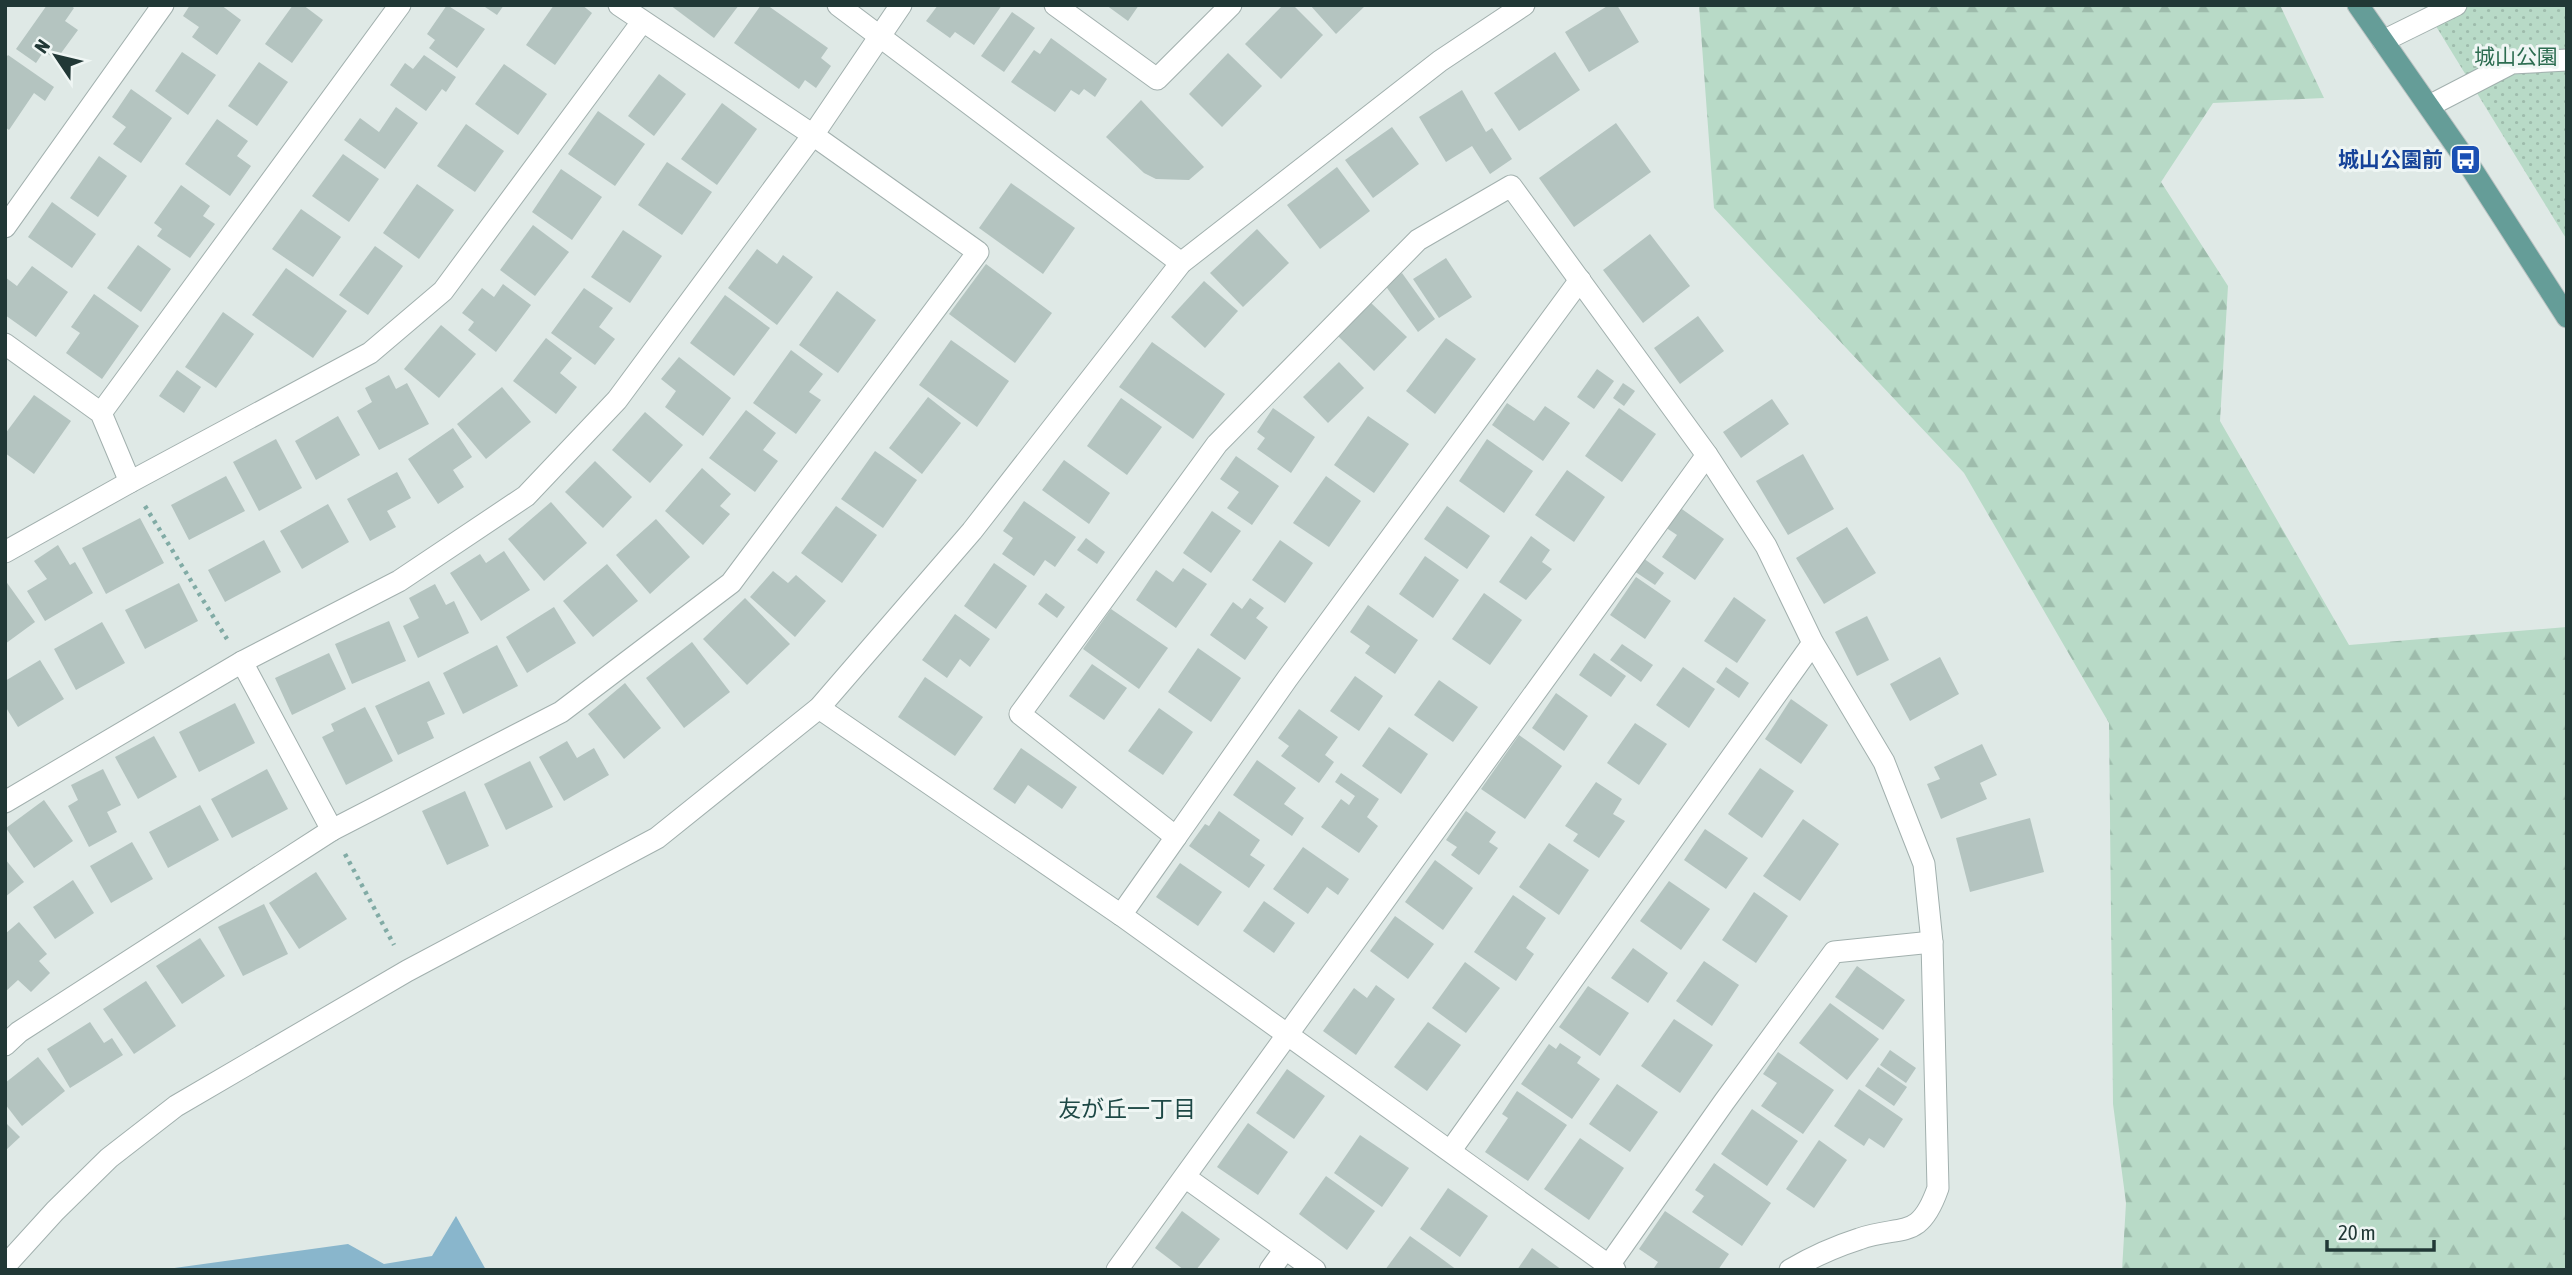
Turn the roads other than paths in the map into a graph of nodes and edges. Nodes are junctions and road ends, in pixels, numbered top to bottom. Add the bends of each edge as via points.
1 (163, 5) edge
2 (400, 5) edge
3 (619, 5) edge
4 (838, 5) edge
5 (901, 5) edge
6 (1055, 5) edge
7 (1231, 5) edge
8 (1524, 5) edge
9 (2358, 5) edge
10 (2456, 5) edge
11 (642, 22) junction
12 (879, 35) junction
13 (2383, 41) junction
14 (2567, 60) edge
15 (2428, 106) junction
16 (813, 135) junction
17 (5, 227) edge
18 (1181, 264) junction
19 (1580, 280) junction
20 (2567, 317) edge
21 (5, 344) edge
22 (101, 413) junction
23 (1707, 455) junction
24 (130, 482) junction
25 (5, 552) edge
26 (1813, 643) junction
27 (242, 662) junction
28 (818, 708) junction
29 (5, 802) edge
30 (332, 830) junction
31 (1176, 837) junction
32 (1121, 915) junction
33 (1932, 942) junction
34 (1288, 1036) junction
35 (5, 1045) edge
36 (1451, 1150) junction
37 (1185, 1177) junction
38 (1285, 1249) junction
39 (5, 1266) edge
40 (1612, 1268) edge
41 (1117, 1270) edge
42 (1270, 1270) edge
43 (1315, 1270) edge
44 (1790, 1270) edge

1 - 17 street
2 - 22 street
3 - 11 street
4 - 12 street
5 - 12 street
6 - 7 street via 1157,79
8 - 18 street via 1440,61
9 - 13 main road
10 - 13 street
11 - 16 street
11 - 24 street via 443,291 370,353
12 - 16 street
12 - 18 street
13 - 15 main road
14 - 15 street via 2512,63
15 - 20 main road
16 - 27 street via 617,400 526,496 399,581
16 - 30 street via 978,252 731,583 561,712
18 - 28 street via 972,531
19 - 23 street
19 - 31 street
19 - 31 street via 1511,186 1418,240 1217,444 1081,629 1020,714
21 - 22 street
22 - 24 street
23 - 26 street via 1766,546
23 - 34 street
24 - 25 street
26 - 33 street via 1884,762 1924,864
26 - 36 street
27 - 29 street
27 - 30 street
28 - 32 street
28 - 39 street via 657,838 407,971 176,1106 109,1158
30 - 35 street
31 - 32 street
32 - 34 street
33 - 40 street via 1834,952 1724,1102
33 - 44 street via 1938,1188 1930,1212 1901,1231 1817,1254
34 - 36 street
34 - 37 street
36 - 40 street
37 - 38 street
37 - 41 street
38 - 42 street
38 - 43 street

